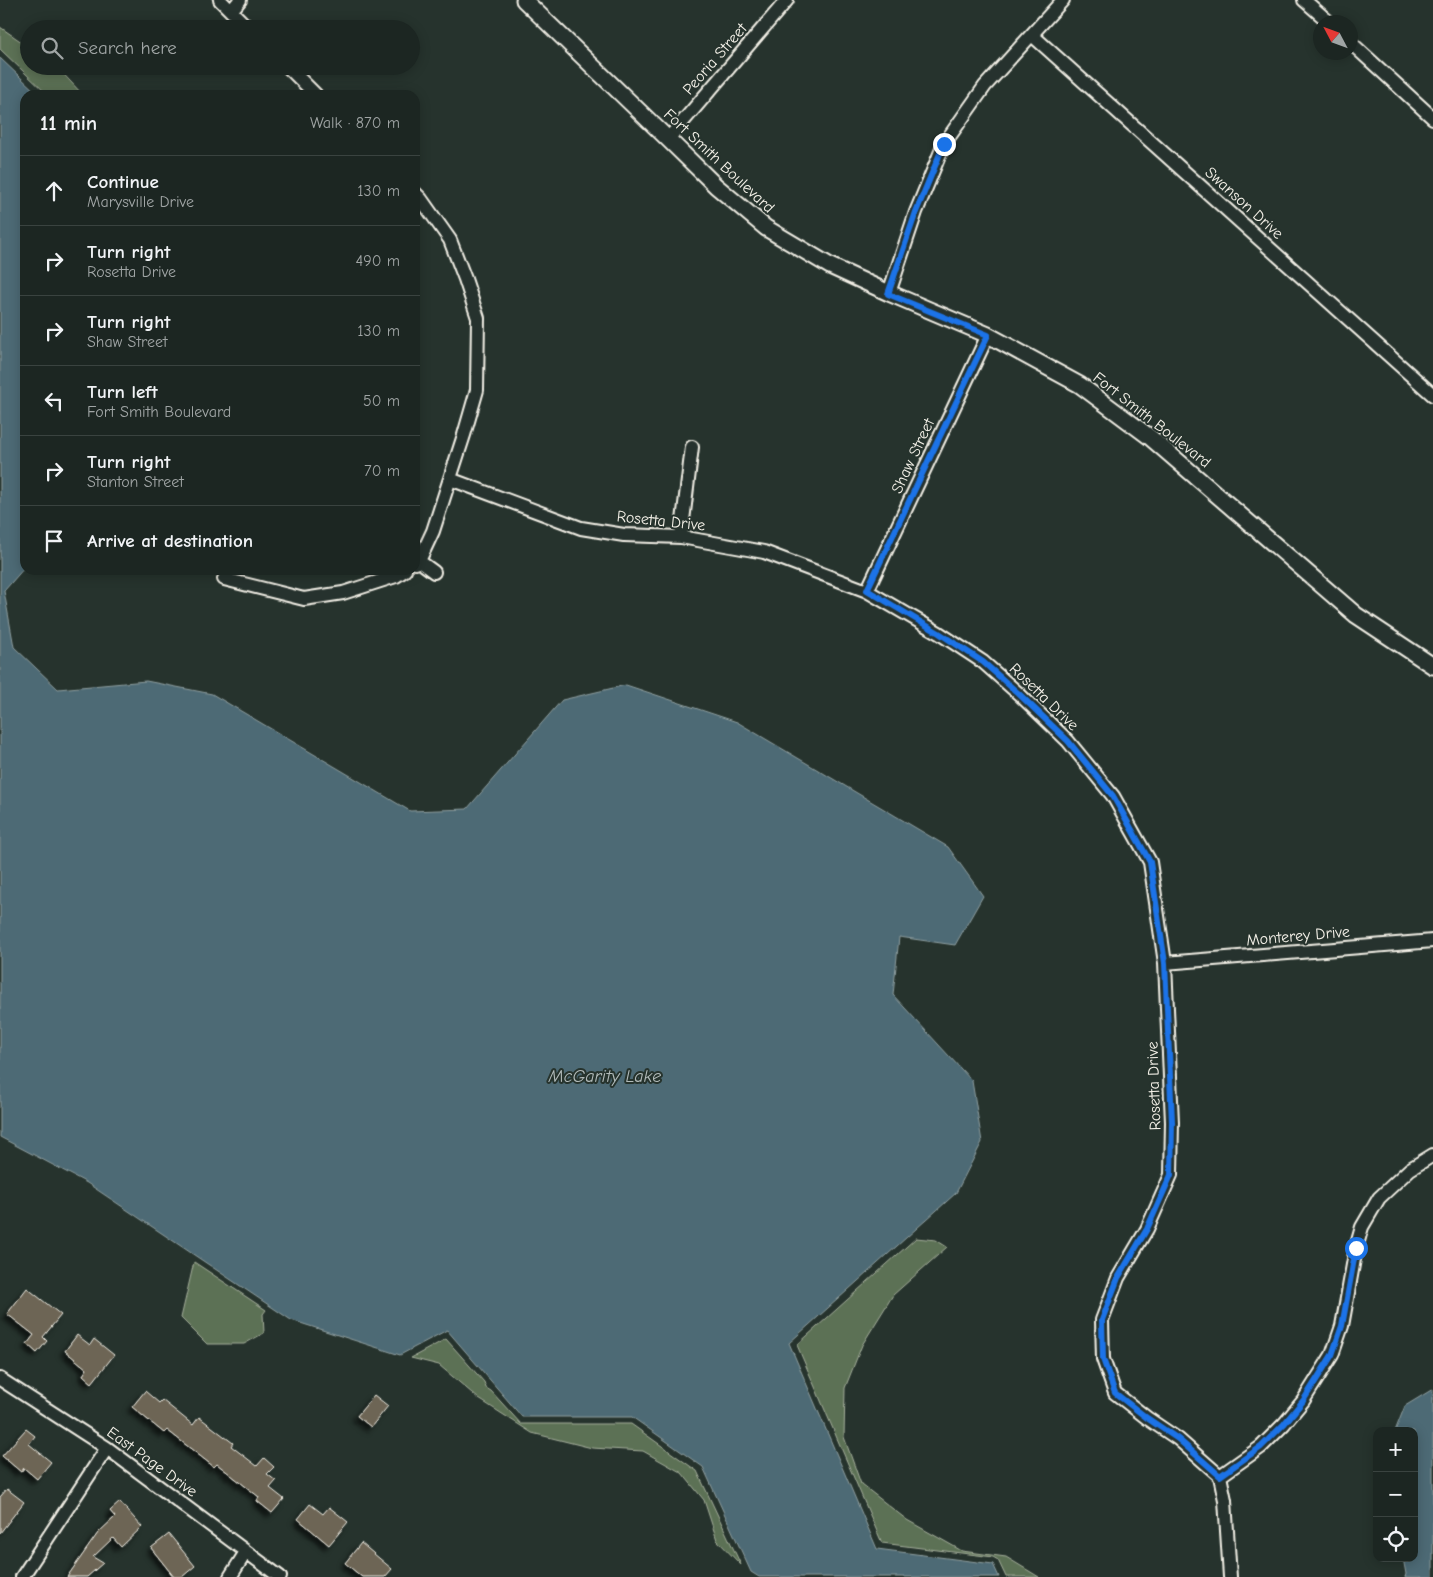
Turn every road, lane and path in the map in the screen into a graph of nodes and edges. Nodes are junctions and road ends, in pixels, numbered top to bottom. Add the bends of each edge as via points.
1 (220, 0) edge
2 (240, 0) edge
3 (524, 0) edge
4 (787, 0) edge
5 (1063, 0) edge
6 (1304, 0) edge
7 (231, 10) junction
8 (1321, 15) edge
9 (240, 20) edge
10 (1032, 35) junction
11 (1358, 49) edge
12 (296, 75) edge
13 (311, 90) edge
14 (1433, 118) edge
15 (668, 139) junction
16 (420, 198) edge
17 (888, 294) junction
18 (988, 335) junction
19 (1433, 395) edge
20 (692, 447) dead end
21 (450, 479) junction
22 (680, 537) junction
23 (420, 556) edge
24 (420, 564) edge
25 (434, 572) dead end
26 (398, 575) edge
27 (224, 579) dead end
28 (867, 590) junction
29 (1433, 666) edge
30 (1433, 942) edge
31 (1165, 963) junction
32 (1433, 1155) edge
33 (0, 1378) edge
34 (107, 1448) junction
35 (1220, 1476) junction
36 (246, 1552) junction
37 (22, 1577) edge
38 (230, 1577) edge
39 (280, 1577) edge
40 (1230, 1577) edge

1 - 7 street
2 - 7 street
3 - 15 street, Fort Smith Boulevard
4 - 15 street, Peoria Street
5 - 10 street
6 - 8 street
7 - 9 street
10 - 17 street via 985,86 944,144
10 - 19 street, Swanson Drive
11 - 14 street
12 - 13 street
15 - 17 street, Fort Smith Boulevard via 716,186 766,228 830,266
16 - 21 street via 450,240 478,318 477,390
17 - 18 street, Fort Smith Boulevard
18 - 28 street, Shaw Street
18 - 29 street, Fort Smith Boulevard via 1080,385 1158,444 1356,615
20 - 22 street
21 - 22 street, Rosetta Drive via 581,528 624,535
21 - 23 street via 433,531
22 - 28 street, Rosetta Drive via 764,552
24 - 25 street
26 - 27 street via 343,593 304,599
28 - 31 street, Rosetta Drive via 983,662 1068,741 1113,796 1150,862
30 - 31 street, Monterey Drive
31 - 35 street, Rosetta Drive via 1171,1175 1147,1229 1118,1278 1102,1320 1103,1359 1115,1393 1178,1439
32 - 35 street via 1410,1169 1379,1198 1362,1227 1342,1326 1332,1355 1303,1401 1261,1447
33 - 34 street, East Page Drive
34 - 36 street, East Page Drive
34 - 37 street
35 - 40 street via 1225,1500
36 - 38 street
36 - 39 street, East Page Drive

